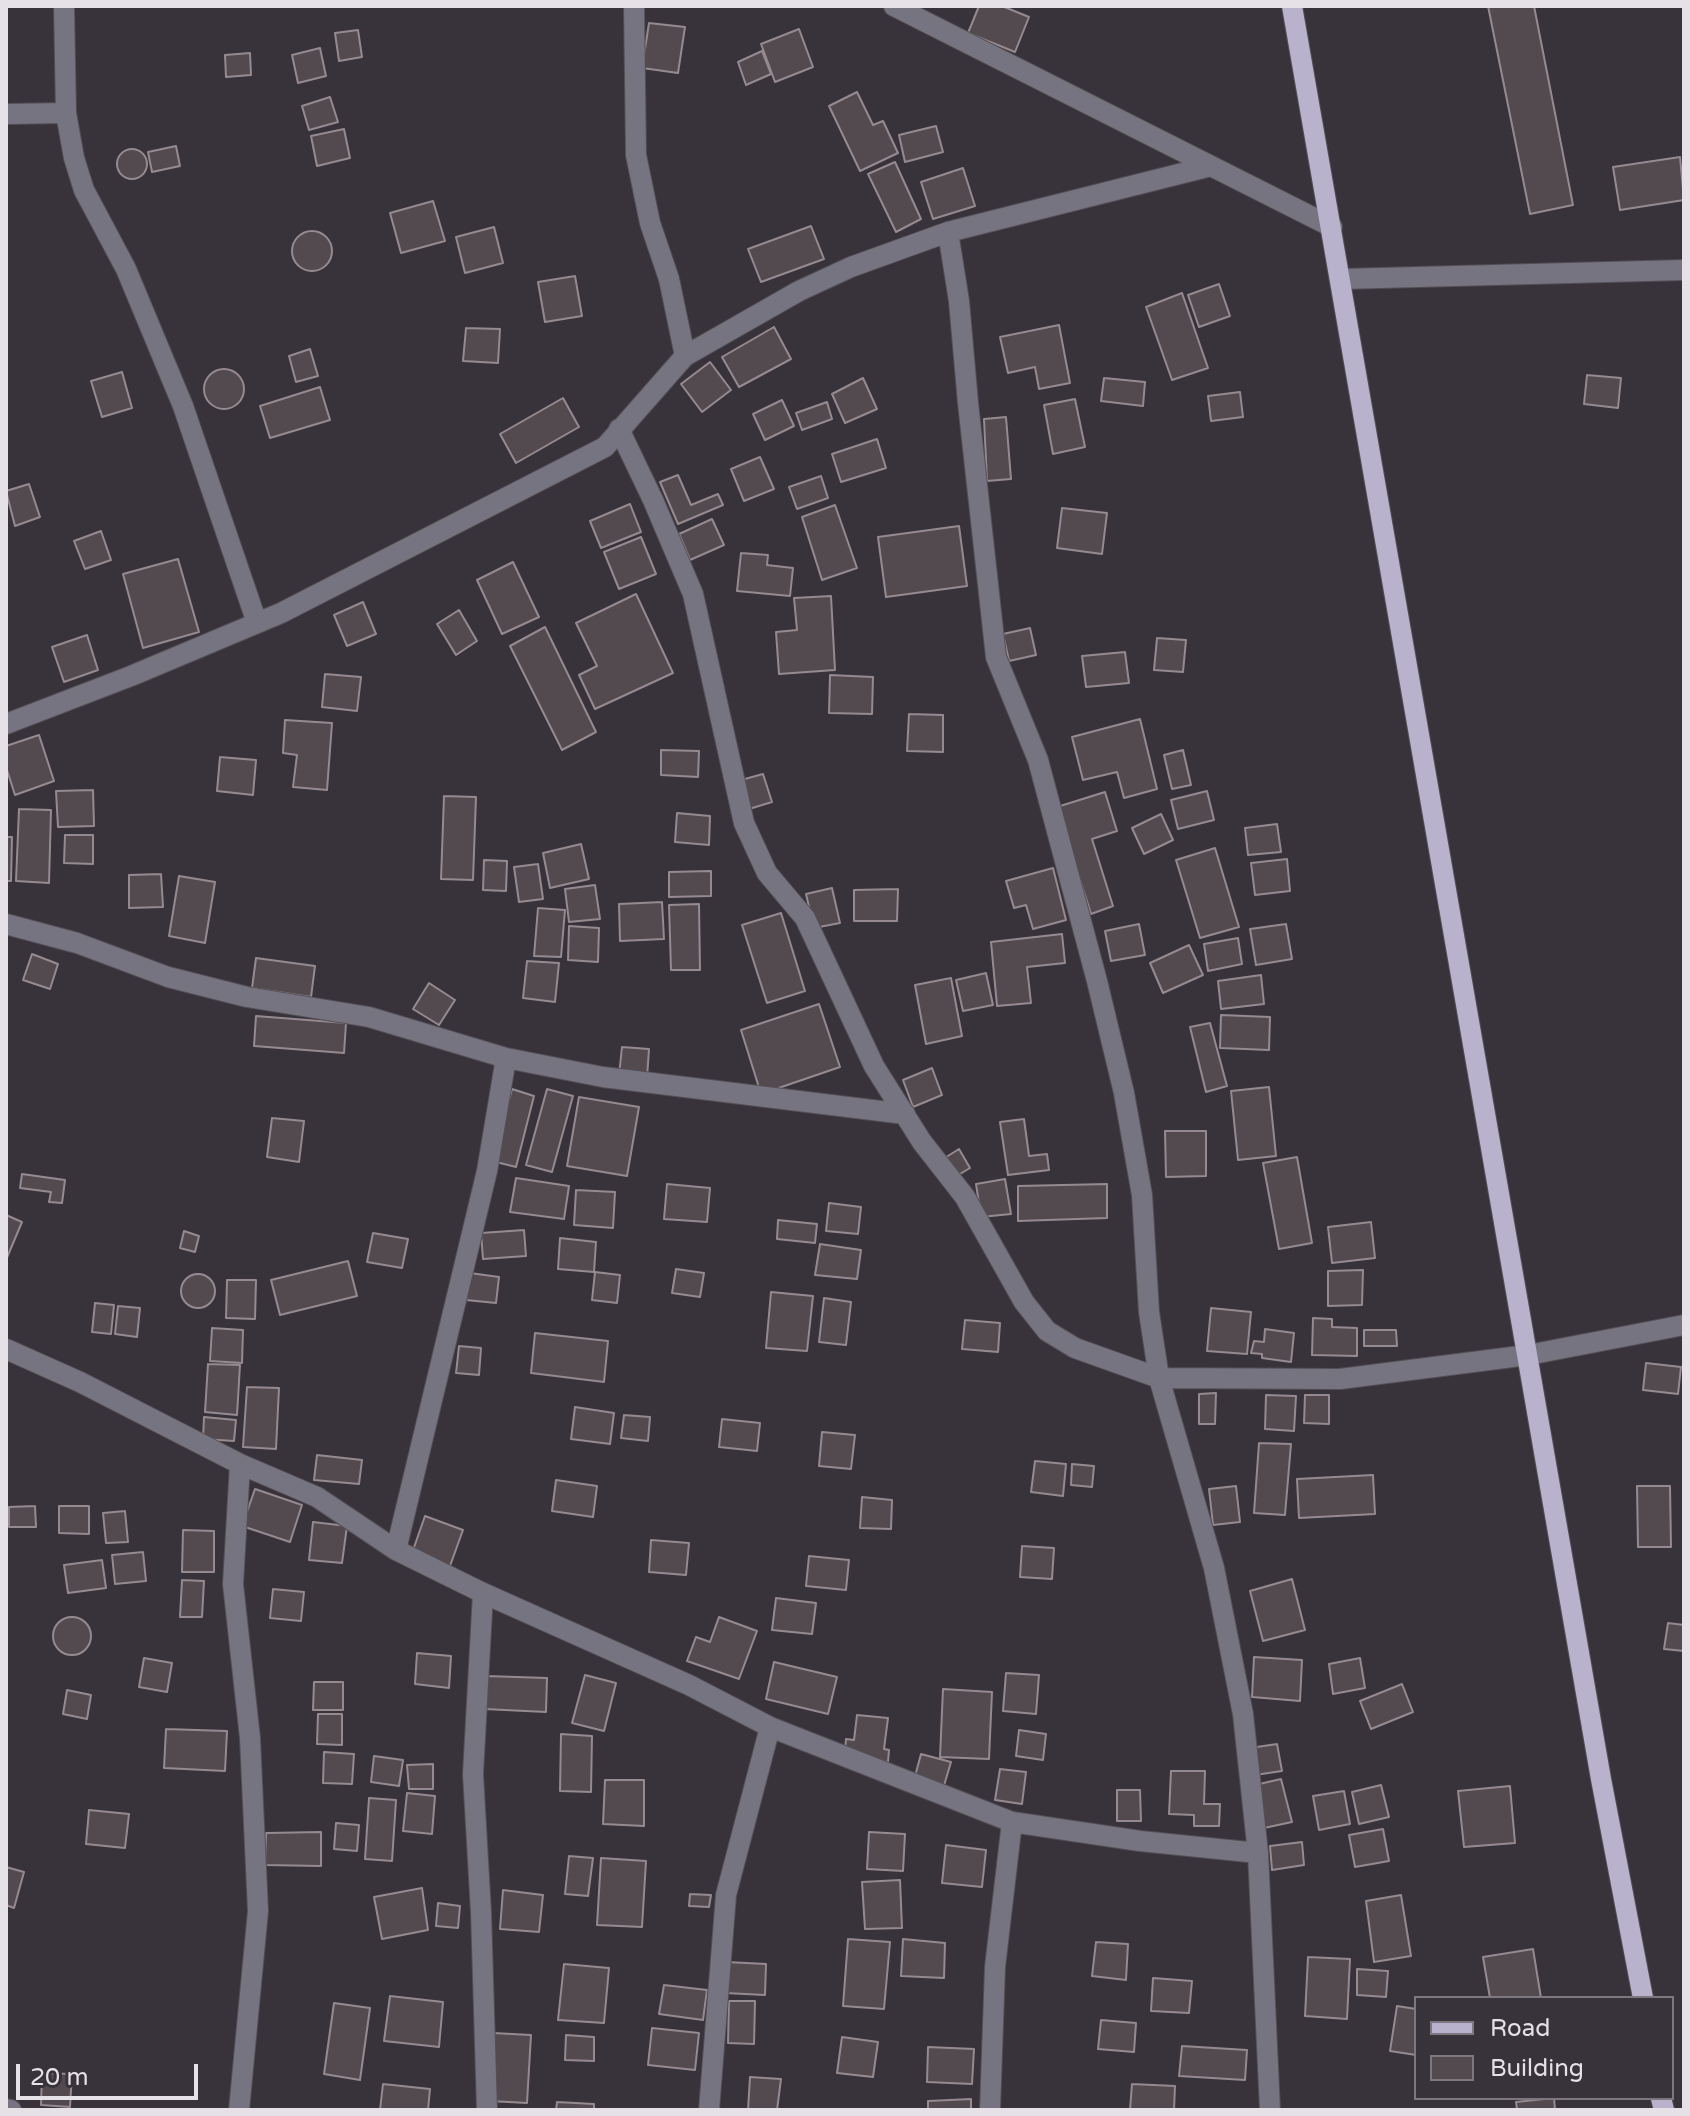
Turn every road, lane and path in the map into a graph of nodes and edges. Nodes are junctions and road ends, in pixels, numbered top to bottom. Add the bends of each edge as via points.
1 (64, 6) edge
2 (634, 6) edge
3 (894, 6) edge
4 (1292, 6) edge
5 (66, 113) junction
6 (6, 114) edge
7 (1211, 166) junction
8 (1332, 227) junction
9 (948, 232) junction
10 (1684, 270) edge
11 (1341, 279) junction
12 (685, 356) junction
13 (619, 429) junction
14 (257, 623) junction
15 (6, 724) edge
16 (6, 924) edge
17 (506, 1058) junction
18 (905, 1114) junction
19 (1684, 1325) edge
20 (6, 1349) edge
21 (1528, 1355) junction
22 (1159, 1378) junction
23 (240, 1464) junction
24 (396, 1550) junction
25 (483, 1593) junction
26 (770, 1727) junction
27 (1012, 1822) junction
28 (1258, 1853) junction
29 (1643, 1996) edge
30 (239, 2110) edge
31 (487, 2110) edge
32 (709, 2110) edge
33 (990, 2110) edge
34 (1270, 2110) edge

1 - 5 street
2 - 12 street via 636,155
3 - 7 street
4 - 8 main road
5 - 6 street
5 - 14 street via 84,190 126,269 183,406
7 - 8 street
7 - 9 street
8 - 11 main road
9 - 12 street via 799,291
9 - 22 street via 996,657 1038,760 1124,1093 1142,1195
10 - 11 street
11 - 21 main road
12 - 13 street
13 - 14 street via 605,447
13 - 18 street via 693,594 744,823 767,873 805,918 874,1066
14 - 15 street
16 - 17 street via 77,943 168,977 247,997 369,1017
17 - 18 street via 603,1077
17 - 24 street via 487,1171
18 - 22 street via 965,1197 1024,1302 1047,1331 1075,1348
19 - 21 street
20 - 23 street
21 - 22 street via 1340,1379
21 - 29 main road
22 - 28 street via 1214,1568 1243,1714
23 - 24 street via 317,1497
23 - 30 street via 233,1584 250,1738 258,1911
24 - 25 street
25 - 26 street
25 - 31 street via 473,1774
26 - 27 street
26 - 32 street via 726,1895
27 - 28 street
27 - 33 street via 995,1967
28 - 34 street

